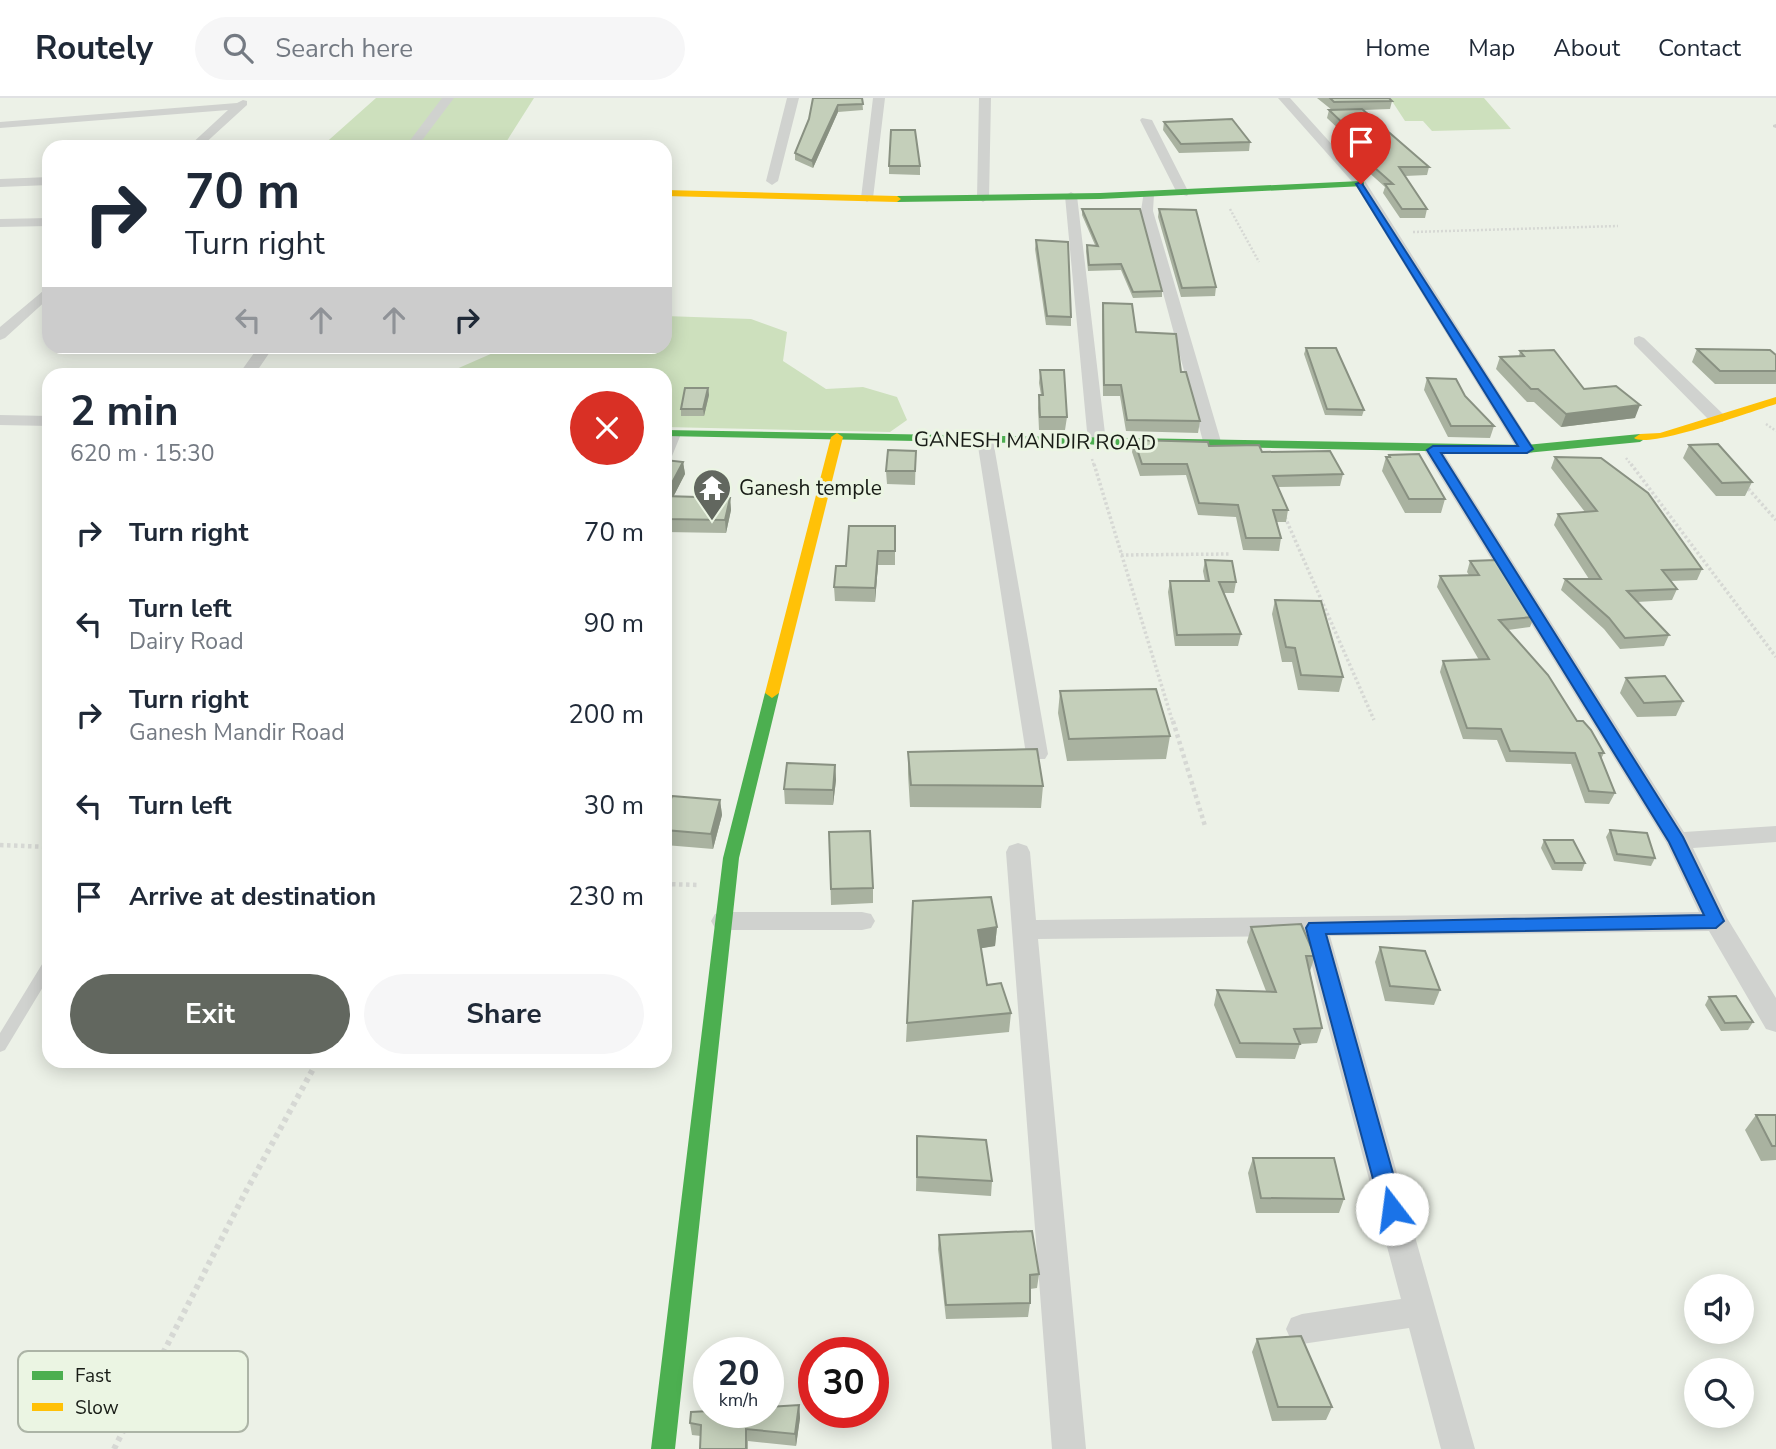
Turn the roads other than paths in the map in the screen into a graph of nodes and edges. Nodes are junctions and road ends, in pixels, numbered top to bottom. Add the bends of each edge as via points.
1 (448, 98) edge
2 (793, 98) edge
3 (879, 98) edge
4 (985, 98) edge
5 (1284, 98) edge
6 (243, 102) edge
7 (1146, 121) dead end
8 (0, 125) edge
9 (202, 140) edge
10 (416, 140) edge
11 (42, 181) edge
12 (772, 181) dead end
13 (0, 183) edge
14 (1361, 184) junction
15 (672, 193) edge
16 (1183, 193) junction
17 (1148, 194) junction
18 (1071, 196) junction
19 (867, 198) junction
20 (983, 198) junction
21 (42, 222) edge
22 (0, 223) edge
23 (42, 296) edge
24 (0, 335) edge
25 (1639, 341) dead end
26 (1776, 400) edge
27 (1717, 418) junction
28 (0, 420) edge
29 (42, 421) edge
30 (672, 433) edge
31 (837, 437) junction
32 (985, 440) junction
33 (1092, 442) junction
34 (1213, 445) junction
35 (1527, 449) junction
36 (1433, 450) junction
37 (1037, 754) edge
38 (1776, 834) edge
39 (1677, 841) junction
40 (1018, 852) dead end
41 (724, 921) junction
42 (862, 921) dead end
43 (1716, 921) junction
44 (1315, 928) junction
45 (1025, 930) junction
46 (42, 976) edge
47 (1776, 1021) edge
48 (0, 1045) edge
49 (1420, 1311) junction
50 (1302, 1328) dead end
51 (663, 1449) edge
52 (1069, 1449) edge
53 (1458, 1449) edge

1 - 10 street
2 - 12 street
3 - 19 street
4 - 20 street
5 - 14 street
6 - 8 street
6 - 9 street
7 - 16 street
11 - 13 street
14 - 16 street
14 - 35 street
15 - 19 street
16 - 17 street
17 - 18 street
17 - 34 street via 1147,211
18 - 20 street
18 - 33 street
19 - 20 street
21 - 22 street
23 - 24 street
25 - 27 street
26 - 27 street, GANESH MANDIR ROAD
27 - 35 street, GANESH MANDIR ROAD via 1661,436
28 - 29 street
30 - 31 street, GANESH MANDIR ROAD
31 - 32 street, GANESH MANDIR ROAD
31 - 41 street via 731,858
32 - 33 street, GANESH MANDIR ROAD
32 - 37 street
33 - 34 street, GANESH MANDIR ROAD
34 - 36 street, GANESH MANDIR ROAD
35 - 36 street, GANESH MANDIR ROAD
36 - 39 street
38 - 39 street
39 - 43 street
40 - 45 street
41 - 42 street
41 - 51 street
43 - 44 street
43 - 47 street
44 - 45 street
44 - 49 street
45 - 52 street
46 - 48 lane
49 - 50 street
49 - 53 street

